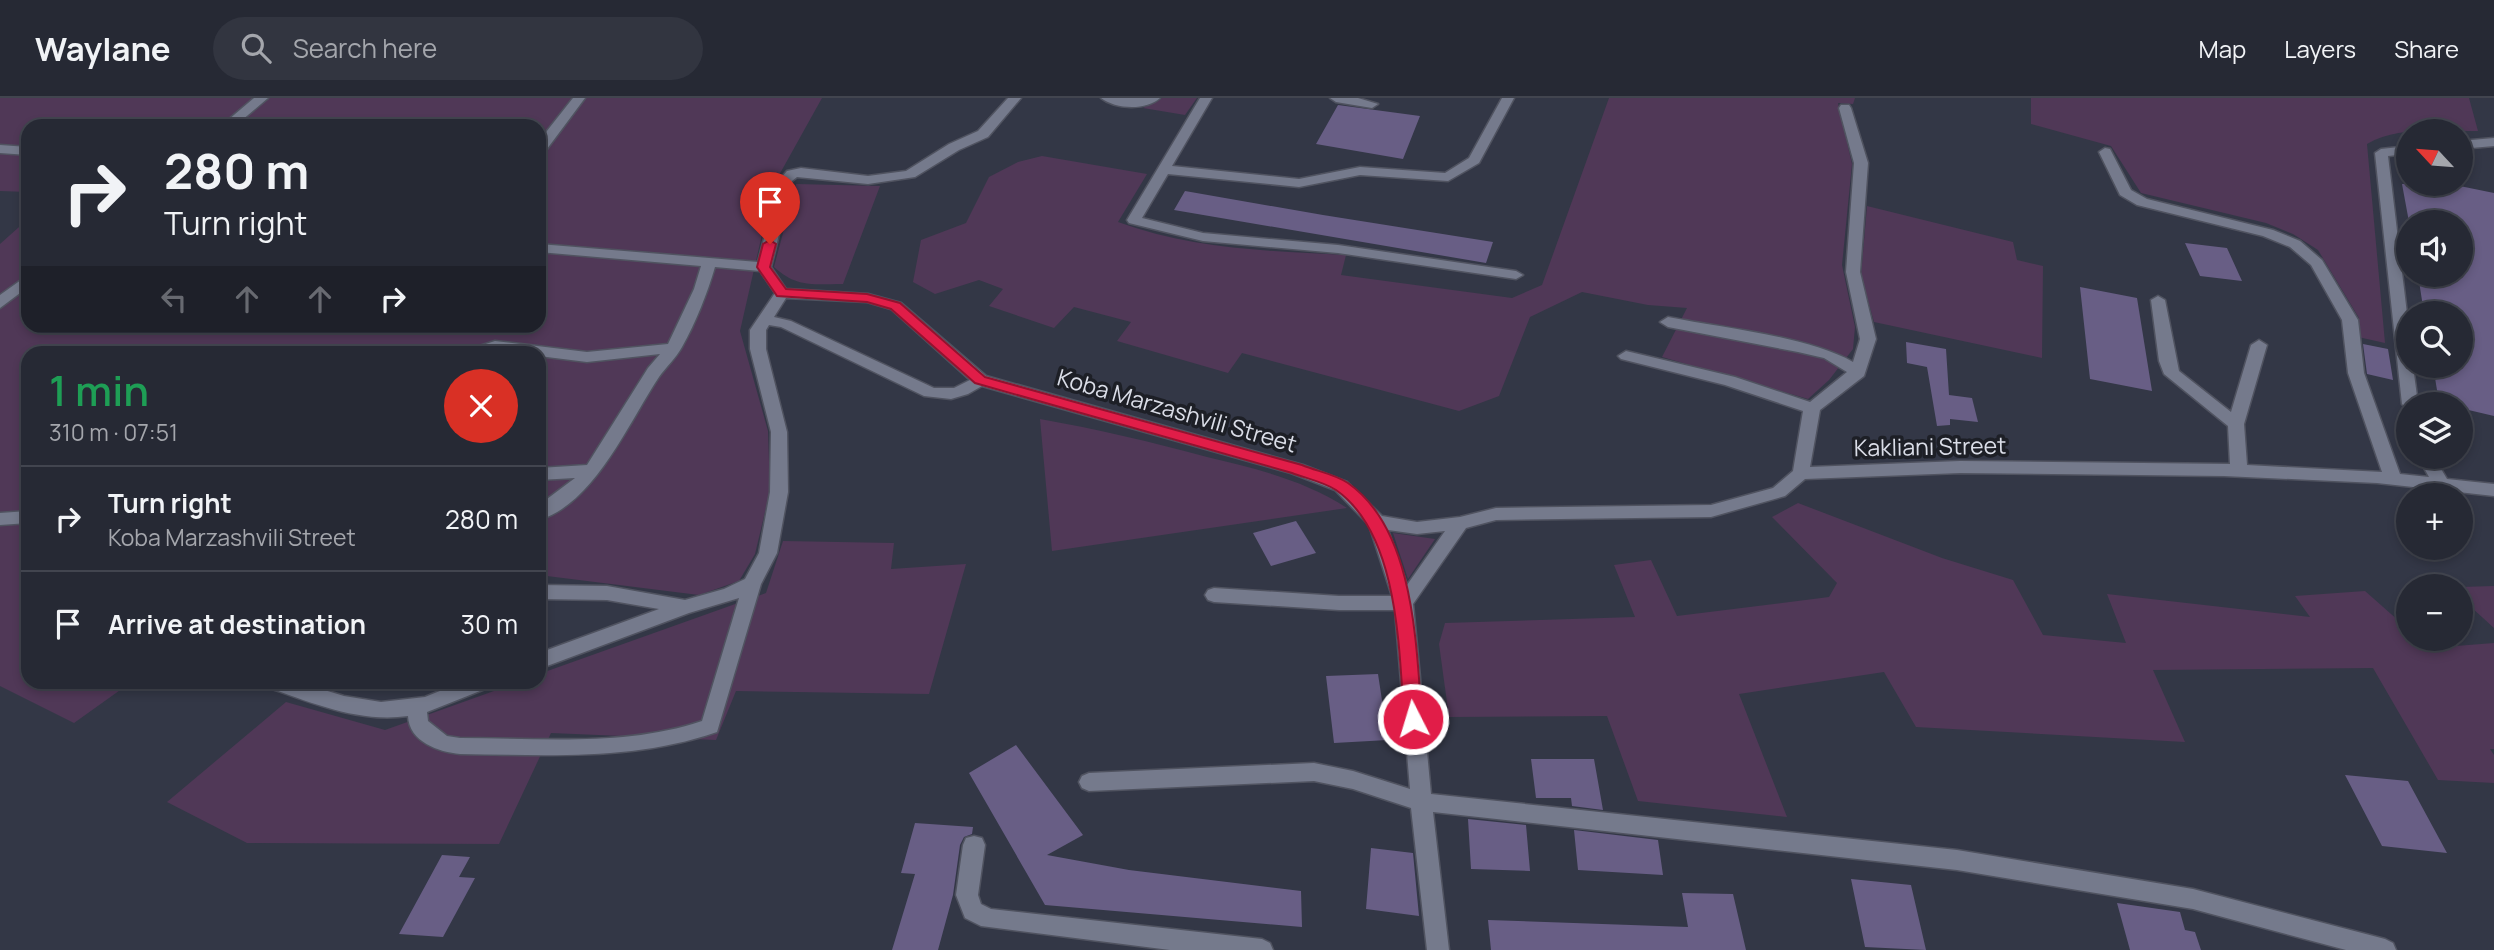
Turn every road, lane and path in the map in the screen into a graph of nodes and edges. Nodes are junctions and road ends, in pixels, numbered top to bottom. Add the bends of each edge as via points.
1 (262, 98) edge
2 (579, 98) edge
3 (1015, 98) edge
4 (1107, 98) edge
5 (1154, 98) edge
6 (1206, 98) edge
7 (1336, 98) edge
8 (1508, 98) edge
9 (1372, 104) dead end
10 (1845, 108) dead end
11 (236, 119) edge
12 (546, 141) edge
13 (2494, 142) edge
14 (2473, 144) edge
15 (0, 149) edge
16 (21, 150) edge
17 (2396, 151) edge
18 (2105, 152) dead end
19 (1162, 169) junction
20 (546, 249) edge
21 (709, 262) junction
22 (764, 267) junction
23 (1516, 275) dead end
24 (21, 285) edge
25 (782, 293) junction
26 (2158, 300) dead end
27 (0, 303) edge
28 (765, 319) junction
29 (1668, 322) dead end
30 (2259, 345) dead end
31 (674, 348) junction
32 (546, 352) edge
33 (1626, 356) dead end
34 (1858, 372) junction
35 (980, 380) junction
36 (2409, 392) edge
37 (1812, 408) junction
38 (2236, 424) junction
39 (592, 471) junction
40 (2239, 471) junction
41 (1801, 473) junction
42 (546, 474) edge
43 (2393, 479) junction
44 (2431, 483) edge
45 (2473, 488) edge
46 (2494, 490) edge
47 (546, 509) edge
48 (21, 518) edge
49 (0, 519) edge
50 (1377, 523) junction
51 (1460, 523) junction
52 (752, 584) junction
53 (546, 592) edge
54 (1214, 595) dead end
55 (1404, 603) junction
56 (685, 607) junction
57 (546, 659) edge
58 (293, 689) edge
59 (465, 689) edge
60 (417, 707) junction
61 (1088, 782) dead end
62 (1421, 802) junction
63 (974, 845) dead end
64 (1262, 950) edge
65 (1438, 950) edge
66 (2385, 950) edge

1 - 11 street
2 - 12 street
3 - 22 street via 983,134 910,174 868,180 792,174 786,180
4 - 5 street via 1133,104
6 - 19 street
7 - 9 street
8 - 19 street via 1474,160 1448,177 1360,171 1299,183
10 - 34 street via 1861,163 1853,272 1868,340
13 - 14 street
15 - 16 street
17 - 36 street via 2381,153
18 - 43 street via 2125,192 2142,202 2268,233 2295,244 2316,263 2350,320 2356,373
19 - 23 street via 1134,220 1203,237 1338,249
20 - 21 street
21 - 22 street
21 - 31 street
22 - 25 street
24 - 27 street
25 - 28 street
25 - 35 street, Koba Marzashvili Street via 867,298 896,306
26 - 38 street via 2172,374
28 - 35 street via 786,324 930,392 962,393
28 - 52 street via 758,330 758,349 779,432 779,492 768,553
29 - 34 street via 1829,355
30 - 38 street
31 - 32 street via 587,356
31 - 39 street
33 - 37 street via 1729,381
34 - 37 street
35 - 50 street, Koba Marzashvili Street via 1297,469 1342,486
37 - 41 street
38 - 40 street
39 - 42 street
39 - 47 street
40 - 41 street, Kakliani Street via 1960,467
40 - 43 street, Kakliani Street
41 - 51 street via 1779,492 1712,511 1496,514
43 - 44 street, Kakliani Street
45 - 46 street, Kakliani Street
48 - 49 street
50 - 51 street via 1417,528
50 - 55 street, Koba Marzashvili Street
51 - 55 street
52 - 56 street
52 - 60 street via 710,726 691,735 637,745 460,746 442,744 418,725
53 - 56 street via 607,593
54 - 55 street
55 - 62 street, Koba Marzashvili Street
56 - 57 street
58 - 60 street via 326,701 371,708
59 - 60 street
61 - 62 street via 1314,772
62 - 65 street, Koba Marzashvili Street
62 - 66 street via 1957,860 2193,899
63 - 64 street via 967,895 973,911 989,919

